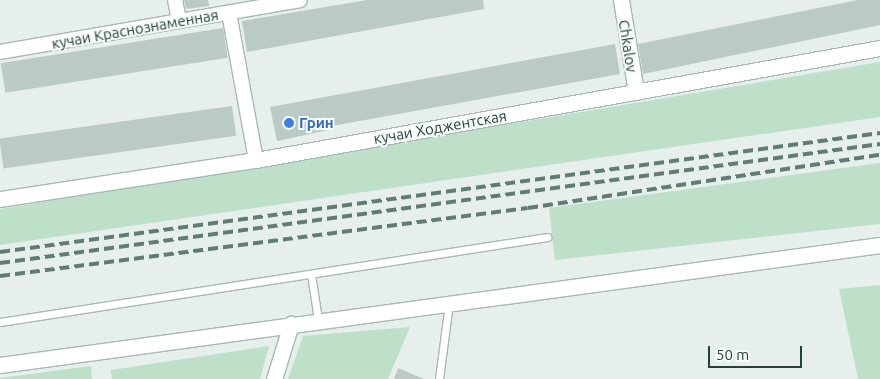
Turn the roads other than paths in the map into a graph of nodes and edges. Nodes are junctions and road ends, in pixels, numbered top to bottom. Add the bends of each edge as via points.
1 (175, 0) edge
2 (300, 0) edge
3 (621, 0) edge
4 (229, 13) junction
5 (179, 21) junction
6 (880, 48) edge
7 (0, 52) edge
8 (636, 92) junction
9 (256, 160) junction
10 (0, 199) edge
11 (547, 237) dead end
12 (880, 245) edge
13 (311, 274) junction
14 (449, 302) junction
15 (318, 320) junction
16 (0, 322) edge
17 (291, 324) junction
18 (0, 365) edge
19 (274, 379) edge
20 (439, 379) edge

1 - 5 street
2 - 4 street, кучаи Краснознаменная
3 - 8 street, Chkalov
4 - 5 street, кучаи Краснознаменная
4 - 9 street
5 - 7 street, кучаи Краснознаменная
6 - 8 street, кучаи Ходжентская
8 - 9 street, кучаи Ходжентская
9 - 10 street, кучаи Ходжентская
11 - 13 lane
12 - 14 street
13 - 15 lane
13 - 16 lane
14 - 15 street
14 - 20 lane
15 - 17 street
17 - 18 street
17 - 19 street

